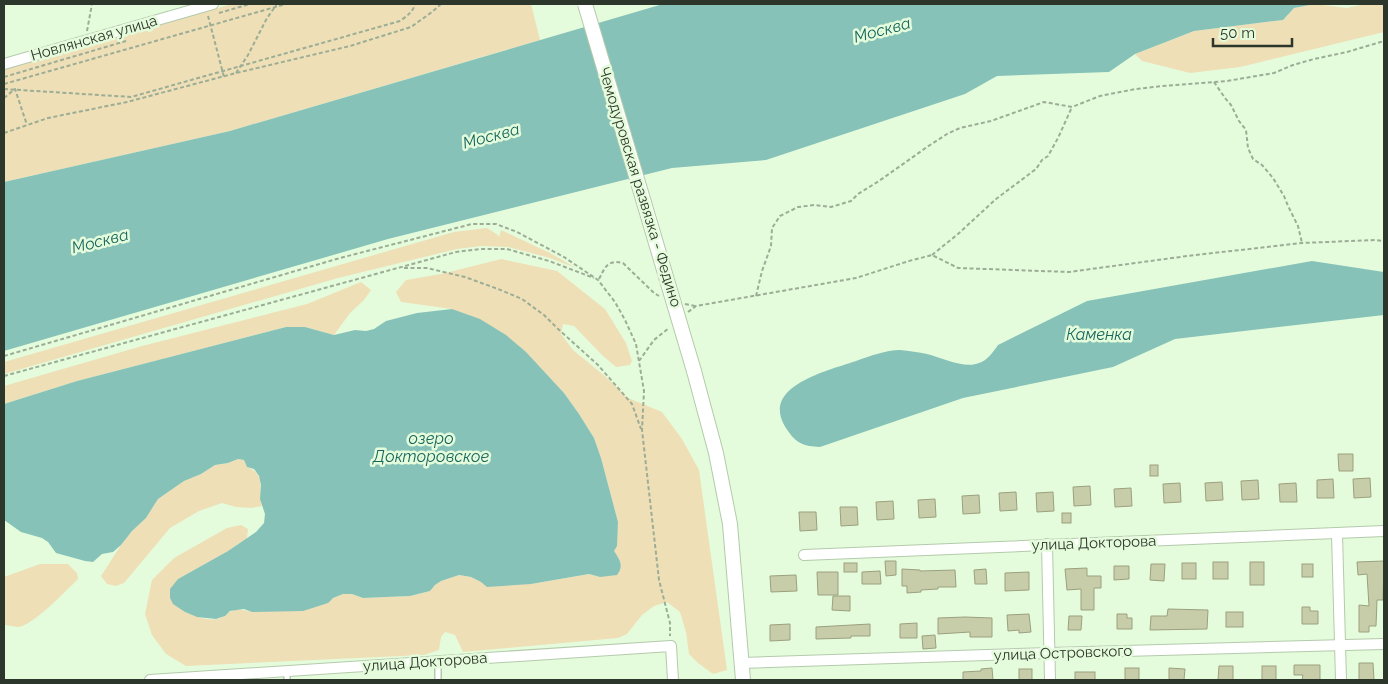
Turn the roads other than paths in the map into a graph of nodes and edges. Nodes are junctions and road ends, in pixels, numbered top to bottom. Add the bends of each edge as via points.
1 (213, 4) edge
2 (586, 4) edge
3 (4, 64) edge
4 (1384, 531) edge
5 (1336, 534) junction
6 (1047, 544) junction
7 (804, 555) dead end
8 (1384, 644) edge
9 (1340, 646) junction
10 (1050, 652) junction
11 (438, 661) junction
12 (742, 663) junction
13 (287, 676) edge
14 (150, 680) edge
15 (438, 680) edge
16 (673, 680) edge
17 (743, 680) edge
18 (1050, 680) edge
19 (1341, 680) edge

1 - 3 street, Новлянская улица
2 - 12 street, Чемодуровская развязка - Федино, bridge via 716,453 730,524
4 - 5 street, улица Докторова
5 - 6 street, улица Докторова
5 - 9 street
6 - 7 street, улица Докторова
6 - 10 street
8 - 9 street, улица Островского
9 - 10 street, улица Островского
9 - 19 street
10 - 12 street, улица Островского
10 - 18 street
11 - 13 street, улица Докторова
11 - 15 lane
11 - 16 street, улица Докторова via 670,646
12 - 17 street, Чемодуровская развязка - Федино
13 - 14 street, улица Докторова

